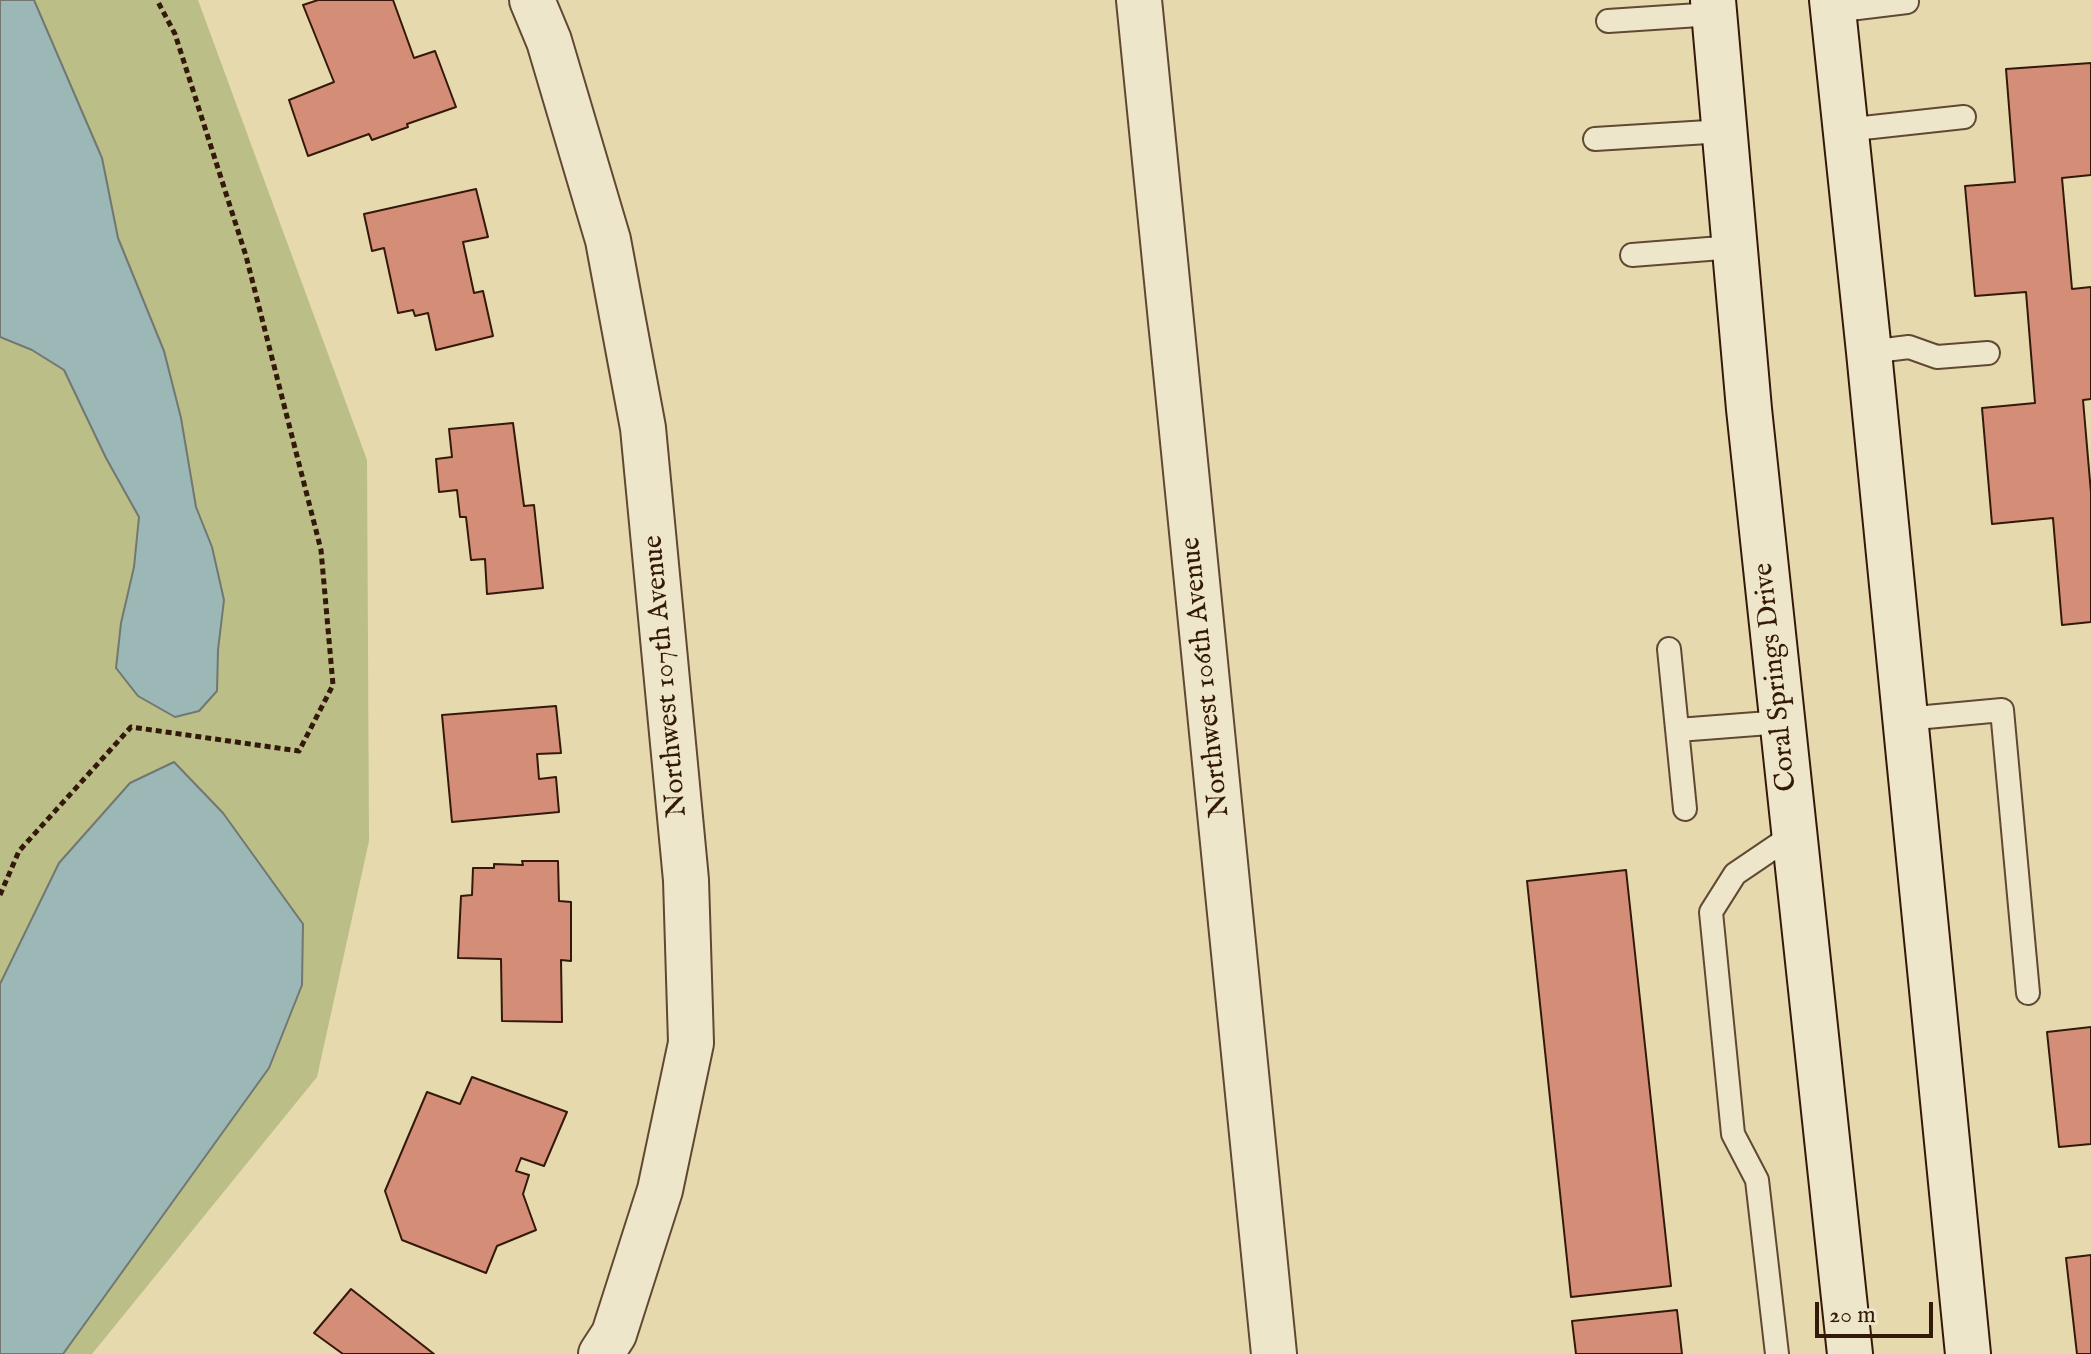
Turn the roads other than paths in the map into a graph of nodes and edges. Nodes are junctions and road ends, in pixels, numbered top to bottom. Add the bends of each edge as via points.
1 (532, 0) edge
2 (1139, 0) edge
3 (1906, 0) edge
4 (1832, 6) edge
5 (1713, 7) edge
6 (1608, 21) dead end
7 (1964, 117) dead end
8 (1845, 130) junction
9 (1724, 131) junction
10 (1595, 139) dead end
11 (1734, 247) junction
12 (1632, 255) dead end
13 (1869, 352) junction
14 (1988, 353) dead end
15 (1669, 649) dead end
16 (1905, 719) junction
17 (1782, 722) junction
18 (1678, 730) junction
19 (1685, 809) dead end
20 (1794, 834) junction
21 (2028, 993) dead end
22 (601, 1354) edge
23 (1274, 1354) edge
24 (1777, 1354) edge
25 (1850, 1354) edge
26 (1968, 1354) edge

1 - 22 street, Northwest 107th Avenue via 608,240 643,428 686,880 691,1043 660,1190 614,1334
2 - 23 street, Northwest 106th Avenue
3 - 4 lane
4 - 8 street
5 - 6 lane
5 - 9 street, Coral Springs Drive
7 - 8 lane
8 - 13 street
9 - 10 lane
9 - 11 street, Coral Springs Drive
11 - 12 lane
11 - 17 street, Coral Springs Drive
13 - 14 lane via 1909,347 1937,357
13 - 16 street
15 - 18 lane
16 - 21 lane via 2002,710
16 - 26 street
17 - 18 lane
17 - 20 street, Coral Springs Drive
18 - 19 lane
20 - 24 lane via 1735,874 1711,912 1733,1134 1757,1180
20 - 25 street, Coral Springs Drive

